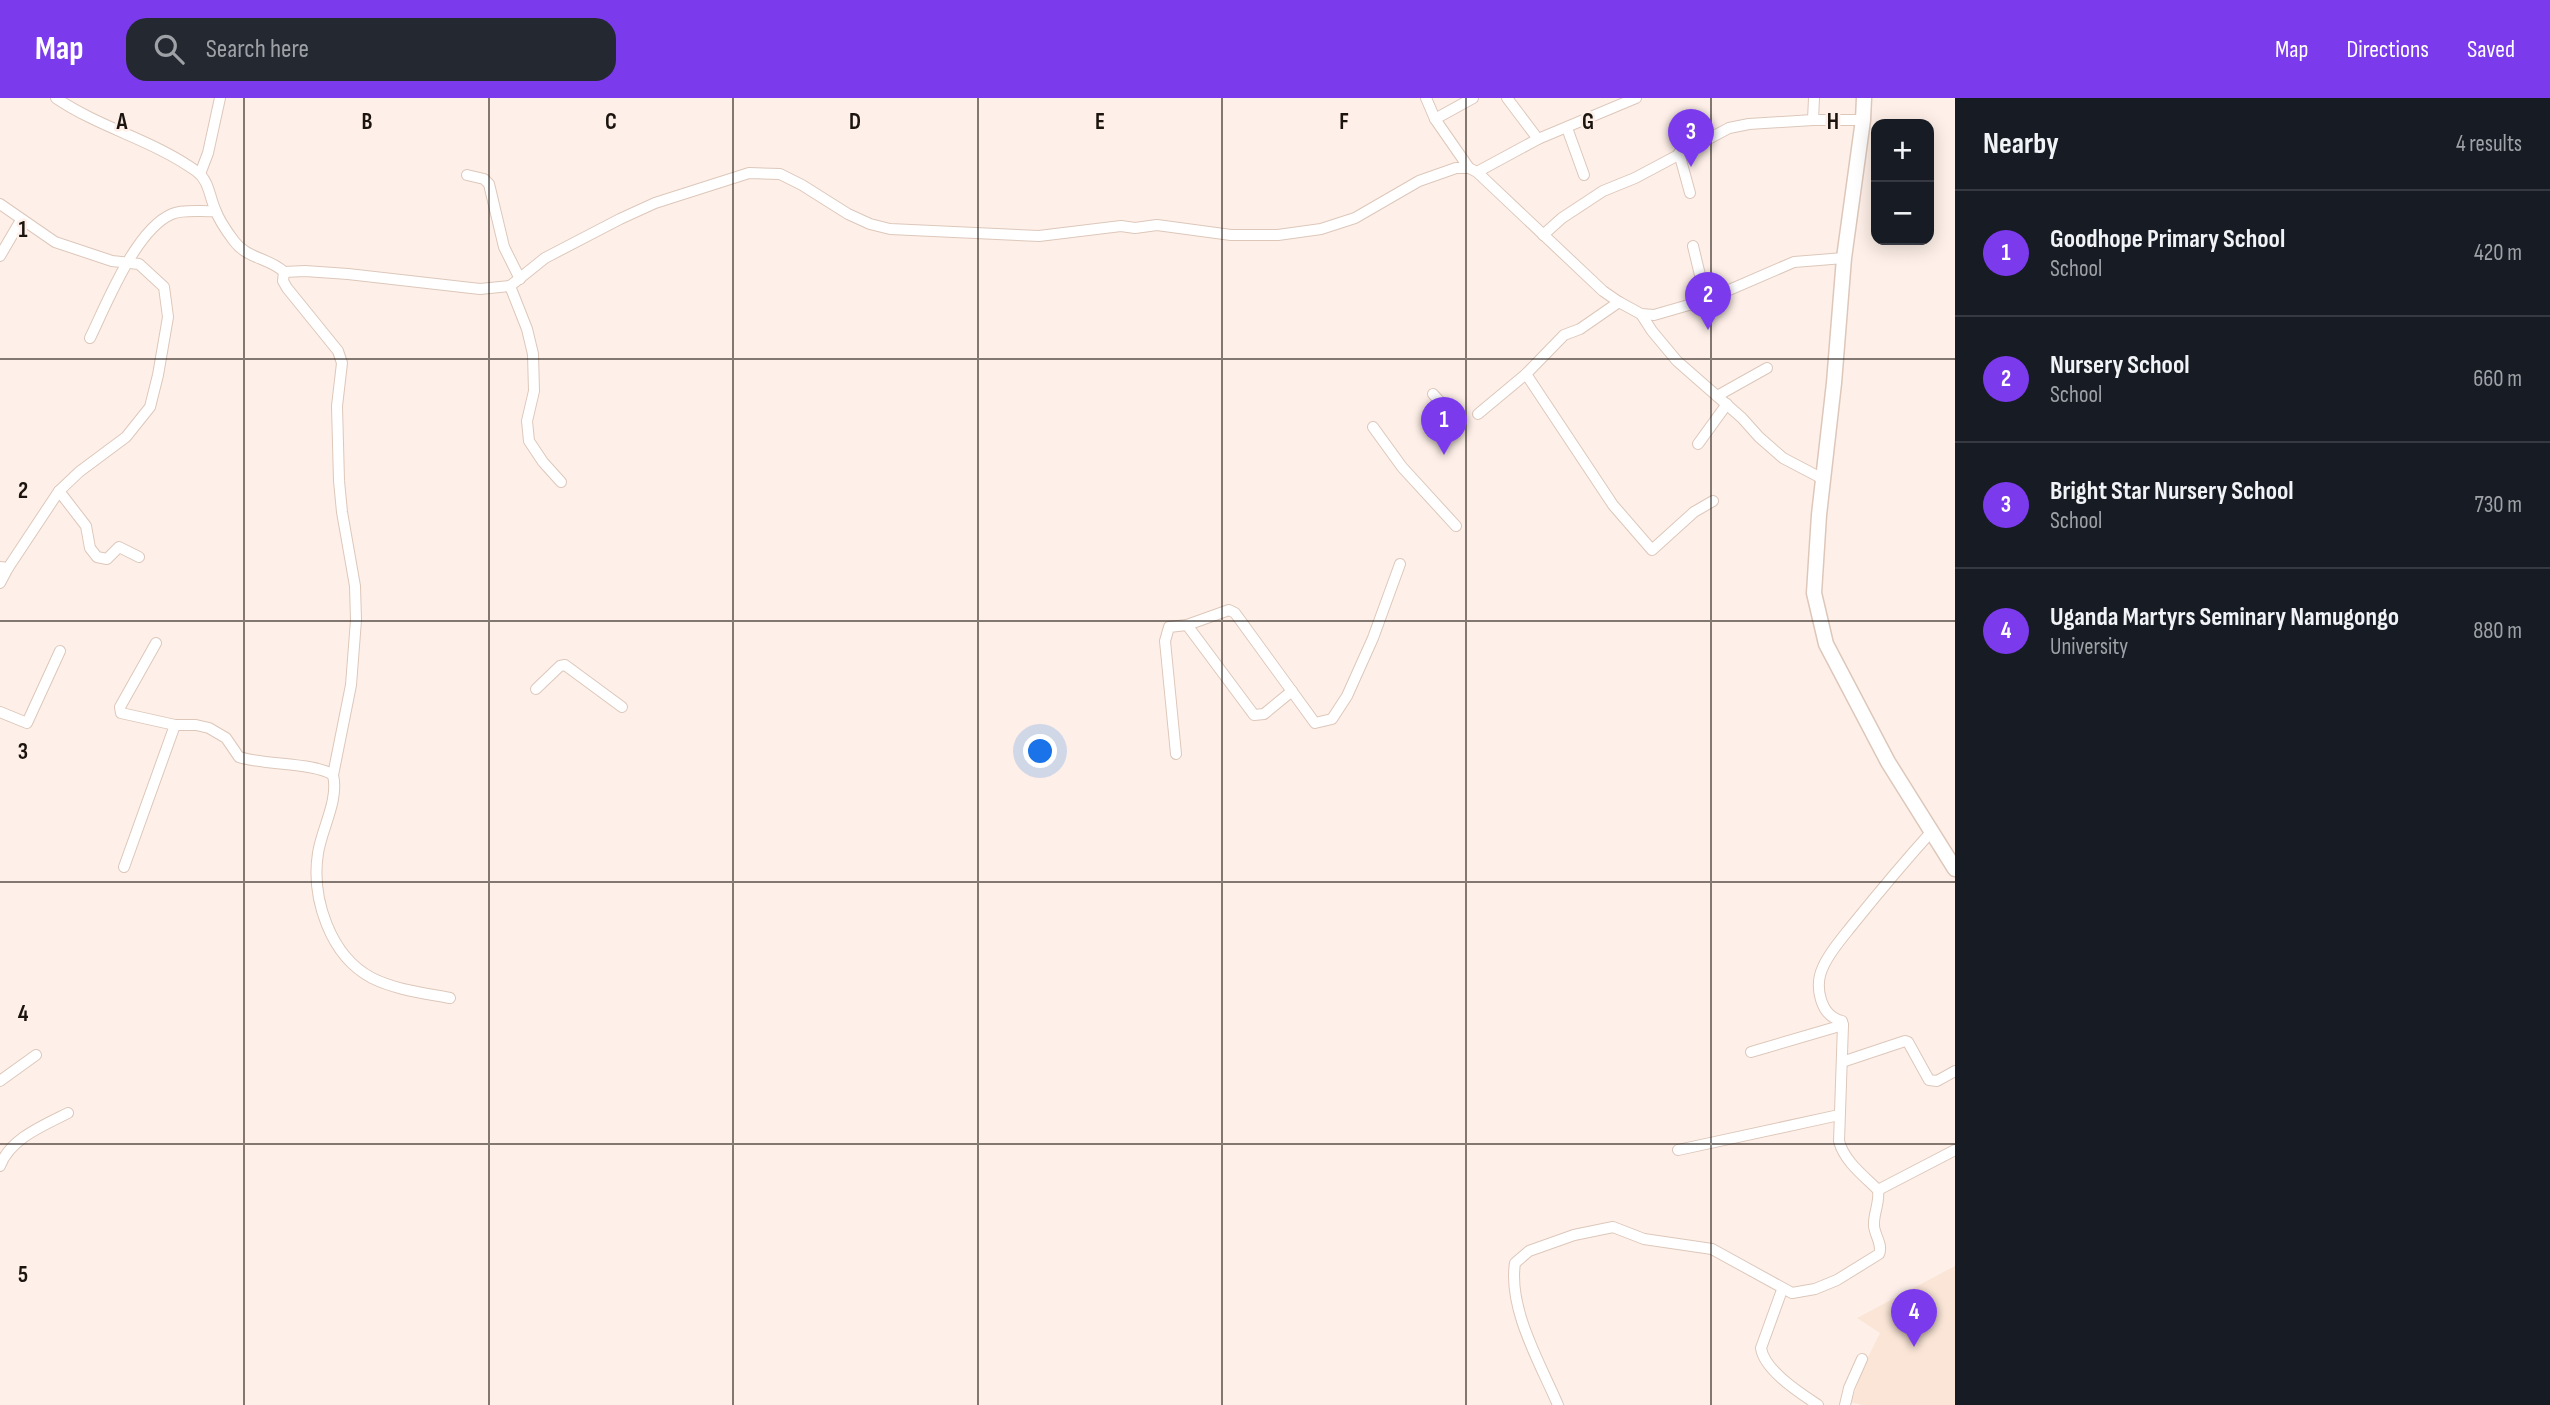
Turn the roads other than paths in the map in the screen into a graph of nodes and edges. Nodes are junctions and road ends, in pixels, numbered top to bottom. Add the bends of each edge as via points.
1 (56, 98) edge
2 (219, 98) edge
3 (1426, 98) edge
4 (1473, 98) edge
5 (1507, 98) edge
6 (1636, 98) edge
7 (1814, 98) edge
8 (1864, 98) edge
9 (1435, 119) junction
10 (1813, 120) junction
11 (1863, 120) junction
12 (1567, 128) junction
13 (1538, 139) junction
14 (1679, 153) junction
15 (1473, 170) junction
16 (200, 174) junction
17 (467, 175) dead end
18 (1584, 175) dead end
19 (1690, 192) dead end
20 (0, 204) edge
21 (215, 211) junction
22 (21, 220) junction
23 (1543, 235) junction
24 (1693, 246) dead end
25 (0, 256) edge
26 (1844, 258) junction
27 (128, 264) junction
28 (284, 272) junction
29 (520, 279) junction
30 (510, 286) junction
31 (1706, 300) junction
32 (1619, 303) junction
33 (1641, 314) junction
34 (90, 338) dead end
35 (1767, 368) dead end
36 (1526, 374) junction
37 (1433, 394) dead end
38 (1717, 396) junction
39 (1727, 404) junction
40 (1478, 414) dead end
41 (1459, 423) dead end
42 (1373, 426) dead end
43 (1698, 444) dead end
44 (1823, 479) junction
45 (561, 482) dead end
46 (59, 491) junction
47 (1713, 501) dead end
48 (1456, 526) dead end
49 (139, 557) dead end
50 (1400, 564) dead end
51 (4, 568) edge
52 (0, 583) edge
53 (1187, 625) junction
54 (156, 643) dead end
55 (60, 651) dead end
56 (536, 689) dead end
57 (1292, 691) junction
58 (622, 708) dead end
59 (0, 712) edge
60 (175, 726) junction
61 (1176, 754) dead end
62 (333, 775) junction
63 (1932, 831) junction
64 (124, 867) dead end
65 (1955, 869) edge
66 (450, 998) dead end
67 (1843, 1025) junction
68 (1751, 1052) dead end
69 (36, 1055) dead end
70 (1842, 1062) junction
71 (1955, 1071) edge
72 (0, 1081) edge
73 (68, 1113) dead end
74 (1839, 1115) junction
75 (1678, 1150) dead end
76 (1955, 1150) edge
77 (0, 1166) edge
78 (1878, 1190) junction
79 (1782, 1290) junction
80 (1862, 1359) dead end
81 (1558, 1405) edge
82 (1818, 1405) edge
83 (1845, 1405) edge

1 - 16 street
2 - 16 street
3 - 9 street
4 - 9 street
5 - 13 street
6 - 12 street
7 - 10 street
8 - 11 main road
9 - 15 street
10 - 11 street
10 - 14 street via 1729,128
11 - 26 main road
12 - 13 street
12 - 18 street
13 - 15 street
14 - 19 street
14 - 23 street via 1604,191
15 - 23 street
15 - 29 street via 1456,168 1427,178 1338,224 1258,236 1157,225 1040,236 890,229 848,214 780,174 750,173 666,199 620,219 545,258
16 - 21 street
17 - 29 street via 489,184 504,247
20 - 22 street
21 - 27 street via 174,212 154,224
21 - 28 street via 243,251
22 - 25 street
22 - 27 street via 55,242
23 - 32 street
24 - 31 street
26 - 31 street via 1794,262
26 - 44 main road
27 - 34 street
27 - 46 street via 139,264 165,292 168,317 150,407 126,437
28 - 30 street via 348,274 480,289
28 - 62 street via 287,288 338,351 342,363 337,406 339,481 356,620 351,685
29 - 30 street
30 - 45 street via 533,354 529,441
31 - 33 street via 1654,316
32 - 33 street
32 - 36 street via 1564,335
33 - 38 street via 1677,360
35 - 38 street
36 - 40 street
36 - 47 street via 1613,505 1653,550
37 - 41 street
38 - 39 street
39 - 43 street
39 - 44 street via 1783,458
42 - 48 street via 1402,467
44 - 63 main road via 1815,593 1826,645 1888,762
46 - 49 street via 86,526 90,548 97,557 107,559 121,547
46 - 51 street
50 - 57 street via 1373,638 1332,719 1315,723
51 - 52 street
53 - 57 street via 1229,610 1235,613
53 - 57 street via 1254,715 1264,715
53 - 61 street via 1169,627 1165,634
54 - 60 street via 120,710
55 - 59 street via 27,723
56 - 58 street via 560,666 568,666
60 - 62 street via 209,728 246,759 326,770
60 - 64 street
62 - 66 street via 336,788 317,865 328,928 357,969 403,988
63 - 65 main road
63 - 67 street via 1823,965 1822,1002 1831,1018
67 - 68 street
67 - 70 street
69 - 72 street
70 - 71 street via 1905,1041 1929,1080 1937,1082
70 - 74 street
73 - 77 street via 19,1140 5,1153
74 - 75 street
74 - 78 street via 1844,1153
76 - 78 street
78 - 79 street via 1874,1225 1879,1254 1848,1275 1815,1289
79 - 81 street via 1712,1249 1644,1239 1613,1227 1529,1251 1515,1263 1514,1291
79 - 82 street via 1760,1348 1762,1356
80 - 83 street

